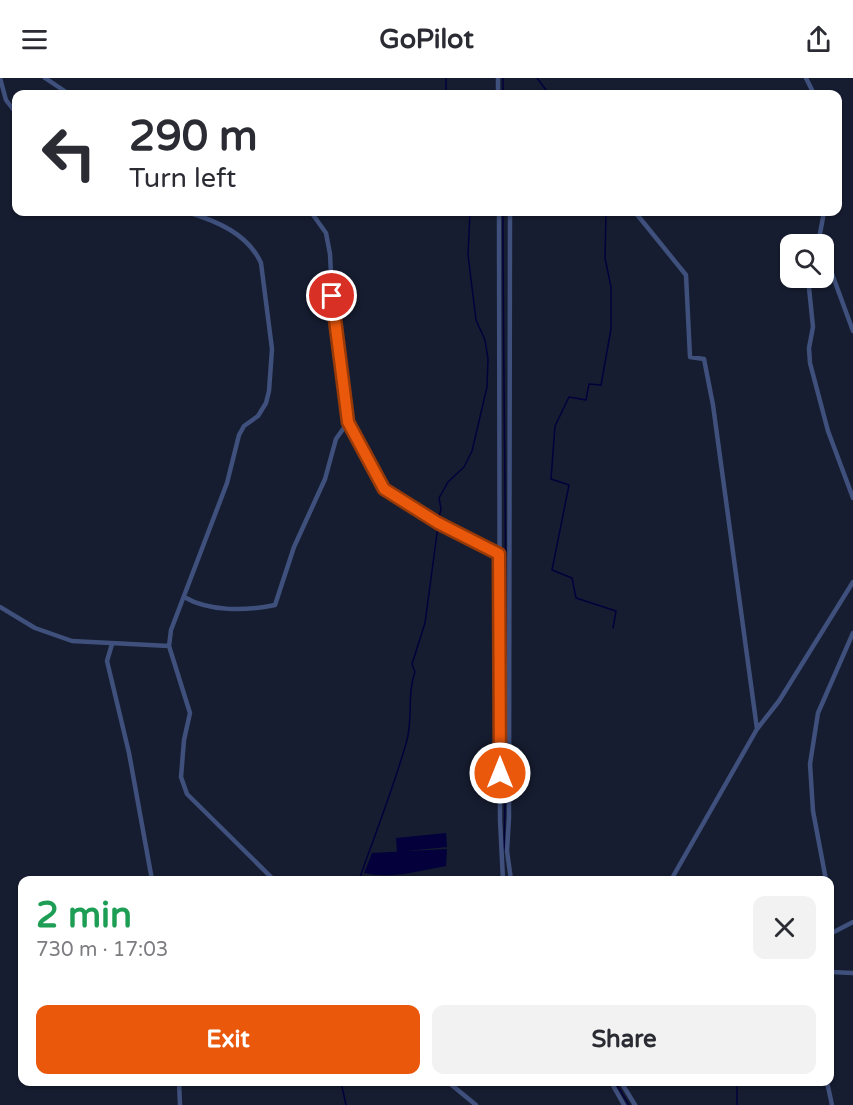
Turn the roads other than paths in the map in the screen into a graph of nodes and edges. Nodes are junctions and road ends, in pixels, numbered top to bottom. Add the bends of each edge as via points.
1 (0, 78) edge
2 (45, 78) edge
3 (63, 90) edge
4 (12, 108) edge
5 (197, 216) edge
6 (315, 216) edge
7 (499, 216) edge
8 (510, 216) edge
9 (638, 216) edge
10 (823, 216) edge
11 (821, 234) edge
12 (834, 279) edge
13 (809, 288) edge
14 (853, 331) edge
15 (348, 422) junction
16 (853, 498) edge
17 (499, 554) junction
18 (853, 582) edge
19 (184, 597) junction
20 (0, 607) edge
21 (853, 633) edge
22 (112, 644) junction
23 (169, 646) junction
24 (758, 729) junction
25 (151, 876) edge
26 (270, 876) edge
27 (503, 876) edge
28 (510, 876) edge
29 (673, 876) edge
30 (825, 876) edge
31 (853, 922) edge
32 (834, 932) edge
33 (834, 972) edge
34 (853, 973) edge
35 (179, 1086) edge
36 (453, 1086) edge
37 (613, 1086) edge
38 (623, 1086) edge
39 (828, 1086) edge
40 (180, 1105) edge
41 (476, 1105) edge
42 (624, 1105) edge
43 (635, 1105) edge
44 (832, 1105) edge

1 - 4 street
2 - 3 street
5 - 19 street via 233,231 257,254 272,349 266,404 239,435 227,483
6 - 15 street via 326,233 330,254 333,316
7 - 17 street
8 - 28 street via 507,850
9 - 24 street via 686,275 690,357 704,359 713,405
10 - 11 street
12 - 14 street
13 - 16 street via 813,327 810,363 828,431
15 - 17 street via 384,489 438,523
15 - 19 street via 336,440 275,605 257,609 200,607
17 - 27 street
18 - 24 street
19 - 23 street via 175,616
20 - 22 street via 53,635 72,641
21 - 30 street via 818,714 810,764 813,811
22 - 23 street
22 - 25 street via 107,660
23 - 26 street via 190,713 181,777 184,788
24 - 29 street
31 - 32 street
33 - 34 street
35 - 40 street
36 - 41 street
37 - 42 street
38 - 43 street
39 - 44 street

